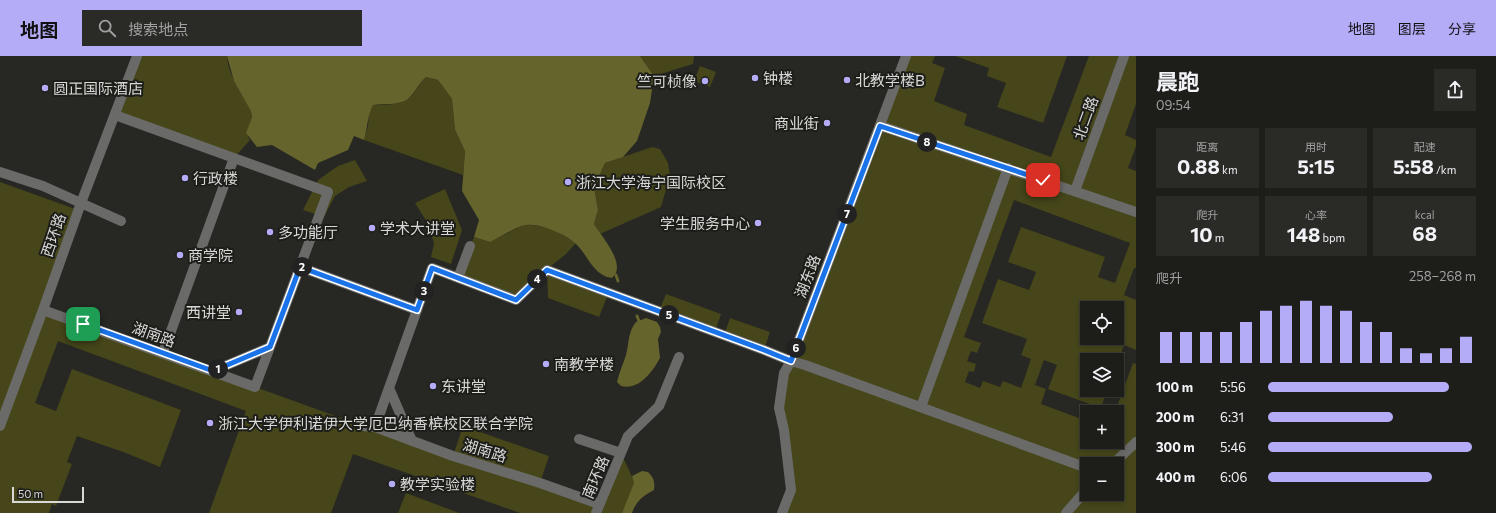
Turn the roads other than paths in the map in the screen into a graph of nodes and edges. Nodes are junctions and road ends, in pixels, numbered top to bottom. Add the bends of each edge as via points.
1 (137, 56) edge
2 (906, 56) edge
3 (1124, 56) edge
4 (115, 115) junction
5 (880, 126) junction
6 (234, 158) junction
7 (1008, 168) junction
8 (0, 172) edge
9 (1075, 191) junction
10 (81, 203) junction
11 (1136, 212) edge
12 (121, 221) dead end
13 (470, 246) dead end
14 (300, 267) junction
15 (458, 278) junction
16 (43, 310) junction
17 (417, 310) junction
18 (270, 347) junction
19 (163, 353) junction
20 (679, 357) dead end
21 (791, 361) junction
22 (213, 371) junction
23 (389, 388) junction
24 (920, 407) junction
25 (0, 426) edge
26 (363, 426) dead end
27 (375, 426) junction
28 (579, 439) dead end
29 (412, 441) junction
30 (1136, 442) edge
31 (621, 453) junction
32 (1120, 457) edge
33 (1080, 465) edge
34 (1080, 497) edge
35 (598, 509) edge
36 (782, 513) edge
37 (1066, 513) edge

1 - 4 street, 西环路
2 - 5 street, 湖东路
3 - 9 street, 北二路
4 - 6 street
4 - 10 street, 西环路
5 - 7 street
5 - 21 street, 湖东路
6 - 14 street via 328,192
6 - 19 street
7 - 9 street
7 - 24 street
8 - 10 street via 43,186
9 - 11 street
10 - 12 street
10 - 16 street, 西环路
13 - 15 street
14 - 17 street
14 - 18 street
15 - 17 street via 432,268
15 - 21 street via 516,300 547,270
16 - 19 street, 湖南路
16 - 25 street, 西环路
17 - 23 street
18 - 22 street
18 - 22 street, 湖南路 via 255,387
19 - 22 street, 湖南路
20 - 31 street, 南环路 via 659,406 628,436
21 - 24 street
21 - 36 street, 湖东路 via 784,372 779,408 791,490
23 - 27 street
23 - 29 street
24 - 33 street
26 - 27 street, 湖南路
27 - 29 street, 湖南路
28 - 31 street, 南环路
29 - 35 street, 湖南路 via 540,483
30 - 32 street
31 - 35 street, 南环路
34 - 37 street

